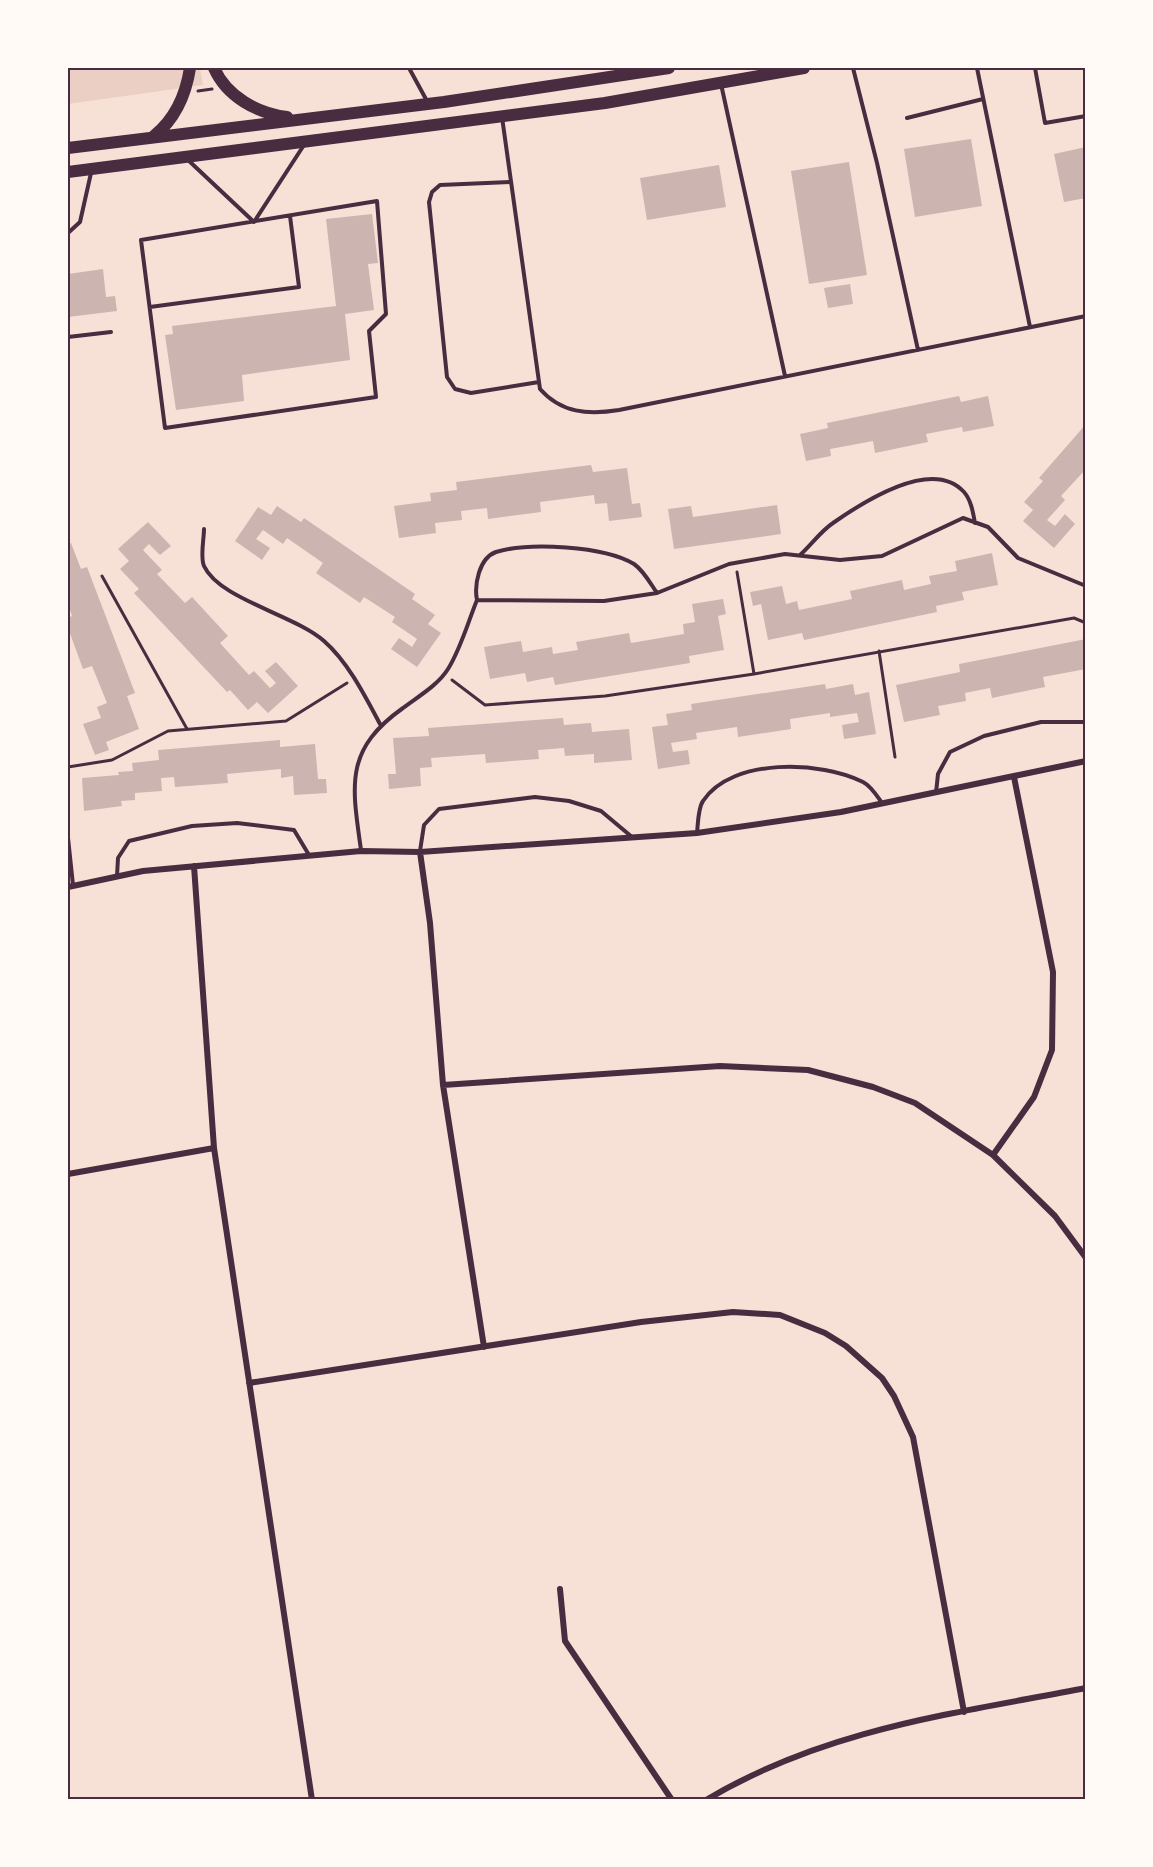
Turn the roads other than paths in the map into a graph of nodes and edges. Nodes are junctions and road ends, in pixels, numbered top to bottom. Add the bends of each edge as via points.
1 (190, 68) edge
2 (214, 68) edge
3 (409, 68) edge
4 (669, 68) edge
5 (804, 68) edge
6 (853, 68) edge
7 (977, 68) edge
8 (1035, 68) edge
9 (630, 72) edge
10 (721, 83) junction
11 (983, 99) junction
12 (429, 104) junction
13 (1086, 116) edge
14 (502, 117) junction
15 (907, 118) dead end
16 (303, 120) junction
17 (154, 136) junction
18 (306, 142) junction
19 (68, 148) edge
20 (186, 157) junction
21 (92, 169) junction
22 (68, 172) edge
23 (511, 182) junction
24 (290, 216) junction
25 (254, 222) junction
26 (68, 233) edge
27 (150, 307) junction
28 (1086, 316) edge
29 (1030, 327) junction
30 (111, 332) dead end
31 (68, 337) edge
32 (918, 350) junction
33 (785, 376) junction
34 (539, 382) junction
35 (975, 522) junction
36 (204, 529) dead end
37 (799, 556) junction
38 (1086, 586) edge
39 (657, 593) junction
40 (477, 600) junction
41 (1086, 722) edge
42 (380, 724) junction
43 (1086, 761) edge
44 (1014, 777) junction
45 (936, 793) junction
46 (883, 803) junction
47 (697, 832) junction
48 (632, 837) junction
49 (68, 838) edge
50 (361, 851) junction
51 (420, 852) junction
52 (309, 856) junction
53 (194, 866) junction
54 (117, 876) junction
55 (70, 886) edge
56 (443, 1085) junction
57 (214, 1148) junction
58 (993, 1155) junction
59 (68, 1174) edge
60 (1086, 1258) edge
61 (484, 1347) junction
62 (249, 1383) junction
63 (560, 1589) dead end
64 (1086, 1688) edge
65 (964, 1712) junction
66 (312, 1800) edge
67 (672, 1800) edge
68 (706, 1800) edge

1 - 17 highway via 176,110
2 - 16 highway via 228,89 249,105 271,115
3 - 12 lane
4 - 9 highway
5 - 10 highway
6 - 32 lane
7 - 11 lane
8 - 13 lane via 1045,123
9 - 12 highway
10 - 14 highway
10 - 33 lane
11 - 15 lane
11 - 29 lane
12 - 16 highway
14 - 18 highway
14 - 23 lane
16 - 17 highway
17 - 19 highway
18 - 20 highway
18 - 25 lane
20 - 21 highway
20 - 25 lane
21 - 22 highway
21 - 26 lane via 80,222
23 - 34 lane
23 - 34 lane via 440,185 432,192 429,202 447,377 455,389 471,393
24 - 25 lane
24 - 27 lane via 299,287
24 - 27 lane via 377,201 386,314 369,331 376,397 165,429
25 - 27 lane via 141,240
28 - 29 lane
29 - 32 lane
30 - 31 lane
32 - 33 lane
33 - 34 lane via 597,413 552,402
35 - 37 lane via 963,518 882,556 840,560
35 - 37 lane via 963,491 947,481 904,482 832,524
35 - 38 lane via 988,527 1018,558
36 - 42 lane via 203,565 219,586 323,640 354,678
37 - 39 lane via 784,554 736,563
39 - 40 lane via 604,601
39 - 40 lane via 643,572 626,561 577,548 541,548 495,552 486,560 474,589
40 - 42 lane via 444,674
41 - 45 lane via 1041,722 975,740 950,752 938,774
42 - 50 lane via 359,754 354,798
43 - 44 street
44 - 45 street
44 - 58 street via 1053,972 1052,1050 1034,1097
45 - 46 street
46 - 47 street
46 - 47 lane via 866,783 842,774 765,767 727,778 702,801
47 - 48 street
48 - 51 street
48 - 51 lane via 601,811 569,801 535,797 439,809 424,825
49 - 55 lane
50 - 51 street
50 - 52 street
51 - 56 street via 430,922
52 - 53 street
52 - 54 lane via 294,830 237,823 192,826 129,841 118,858
53 - 54 street
53 - 57 street
54 - 55 street
56 - 58 street via 720,1066 808,1070 873,1087 915,1104
56 - 61 street
57 - 59 street
57 - 62 street
58 - 60 street via 1055,1216
61 - 62 street
61 - 65 street via 733,1312 780,1315 846,1346 882,1378 913,1437
62 - 66 street
63 - 67 street via 565,1641
64 - 65 street
65 - 68 street via 850,1736 813,1748 771,1764

